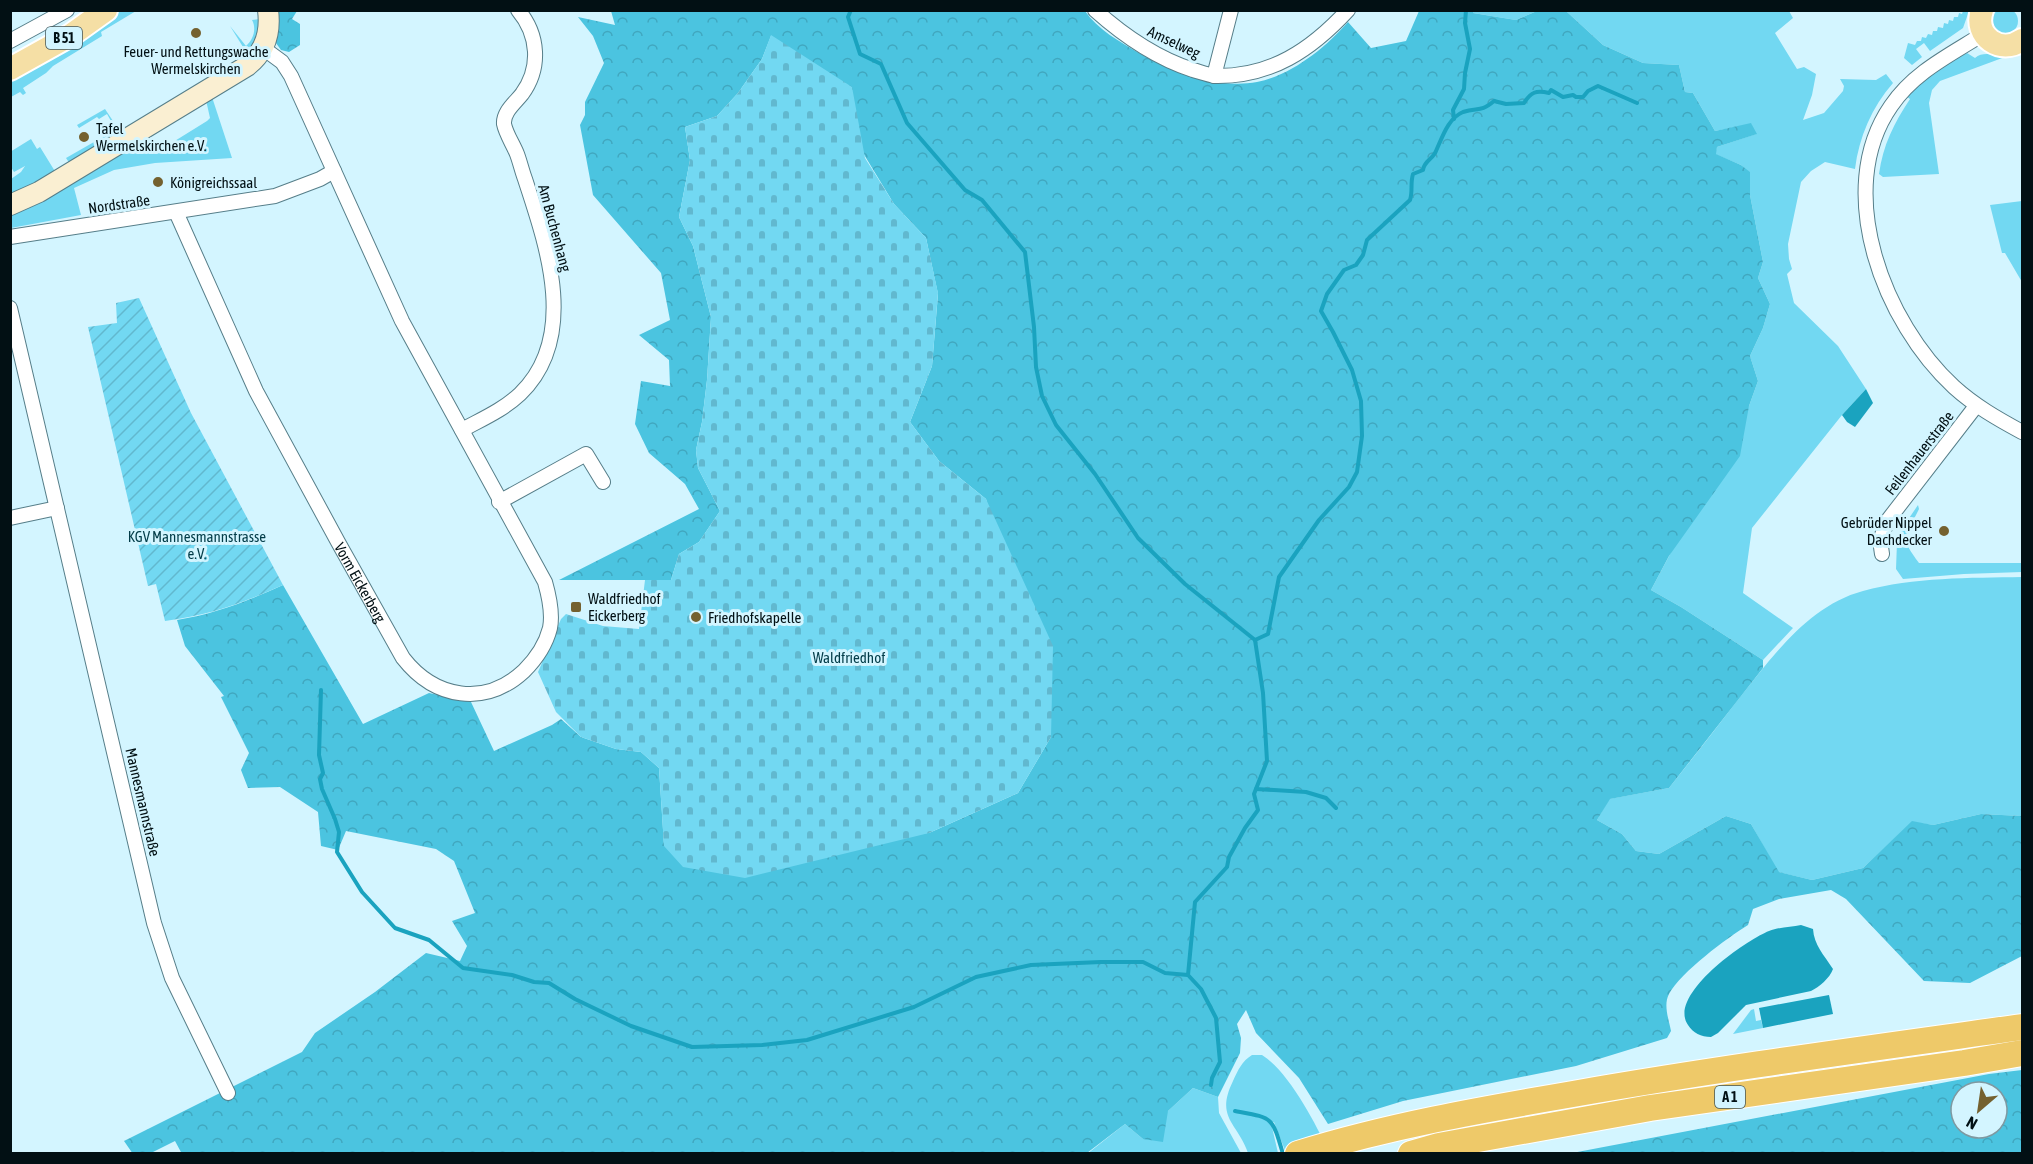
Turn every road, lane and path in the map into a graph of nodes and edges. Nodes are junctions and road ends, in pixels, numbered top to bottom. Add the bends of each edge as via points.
1 (50, 10) edge
2 (67, 10) edge
3 (106, 10) edge
4 (268, 10) edge
5 (518, 10) edge
6 (1095, 10) edge
7 (1232, 10) edge
8 (1347, 10) edge
9 (1982, 10) edge
10 (10, 31) edge
11 (1983, 34) junction
12 (2022, 40) edge
13 (10, 41) edge
14 (263, 48) junction
15 (10, 69) edge
16 (1214, 76) junction
17 (334, 171) junction
18 (10, 205) edge
19 (176, 212) junction
20 (10, 237) edge
21 (10, 308) edge
22 (1976, 406) junction
23 (462, 430) junction
24 (2022, 432) edge
25 (603, 482) dead end
26 (500, 502) junction
27 (57, 508) junction
28 (10, 518) edge
29 (1882, 554) dead end
30 (2022, 1027) edge
31 (2022, 1053) edge
32 (228, 1093) dead end
33 (1298, 1154) edge
34 (1411, 1154) edge

1 - 10 street
2 - 13 street
3 - 15 main road, B 51
4 - 14 street via 269,27
5 - 23 street, Am Buchenhang via 533,37 536,60 532,77 504,118 504,126 518,156 548,261 554,294 552,330 543,359 521,393
6 - 16 street, Amselweg via 1124,36 1155,55
7 - 16 street, Amselweg
8 - 16 street, Amselweg via 1306,50 1279,65 1251,73
9 - 11 main road
11 - 12 main road via 1998,45 2011,46
11 - 22 street via 1926,69 1896,99 1873,143 1866,189 1874,250 1894,307 1932,364
14 - 17 street, Vorm Eickerberg via 282,62 291,76
14 - 18 street via 247,66 39,192
17 - 19 street, Nordstraße via 275,196
17 - 23 street, Vorm Eickerberg via 402,321
19 - 20 street, Nordstraße
19 - 26 street, Vorm Eickerberg via 256,391 354,571 408,663 422,677 445,690 469,694 501,687 535,659 550,627 545,582
21 - 27 street, Mannesmannstraße
22 - 24 street
22 - 29 street, Feilenhauerstraße via 1888,520 1880,540
23 - 26 street, Vorm Eickerberg
25 - 26 street via 586,454
27 - 28 street
27 - 32 street, Mannesmannstraße via 154,923 172,978
30 - 33 highway, A 1 via 1654,1080 1454,1115
31 - 34 highway, A 1 via 1650,1108

